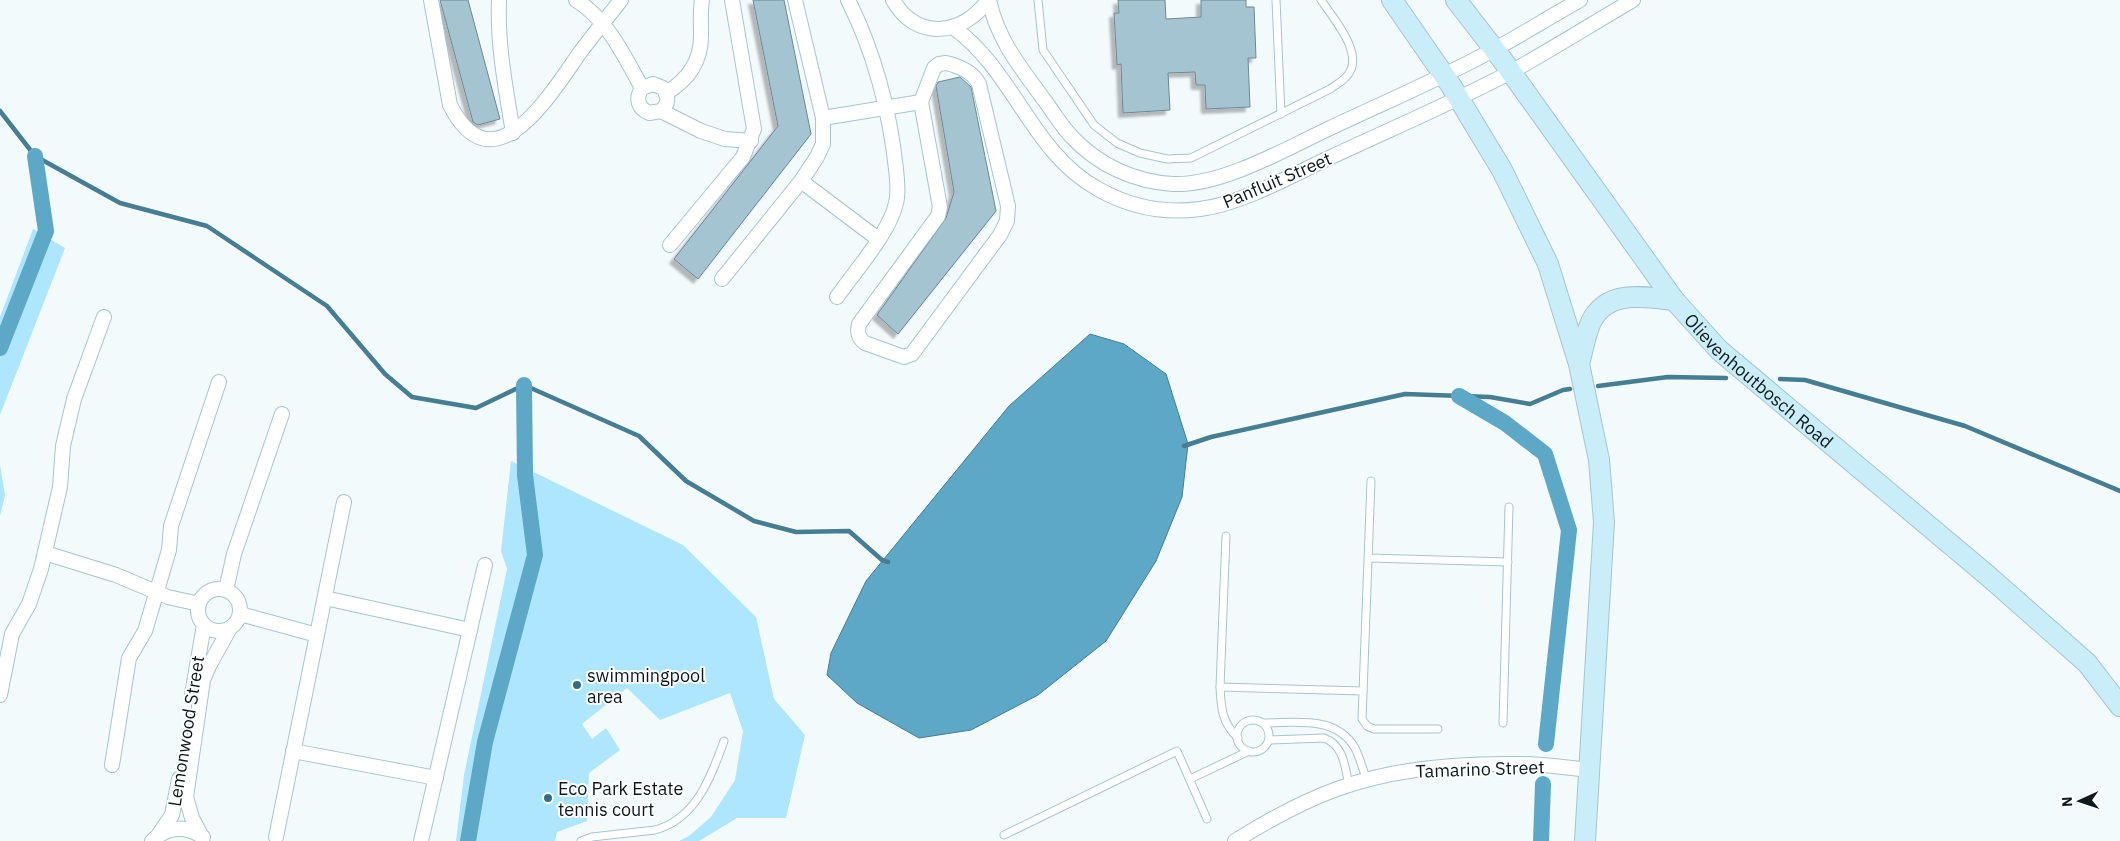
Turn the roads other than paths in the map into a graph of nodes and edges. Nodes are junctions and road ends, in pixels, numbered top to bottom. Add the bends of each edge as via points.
1 (431, 0) edge
2 (499, 0) edge
3 (576, 0) edge
4 (621, 0) edge
5 (702, 0) edge
6 (732, 0) edge
7 (795, 0) edge
8 (848, 0) edge
9 (893, 0) edge
10 (988, 0) edge
11 (1038, 0) edge
12 (1276, 0) edge
13 (1321, 0) edge
14 (1392, 0) edge
15 (1456, 0) edge
16 (1580, 0) edge
17 (1633, 0) edge
18 (603, 24) junction
19 (954, 28) junction
20 (1494, 50) junction
21 (1511, 72) junction
22 (1444, 74) junction
23 (642, 88) junction
24 (666, 93) junction
25 (1458, 98) junction
26 (921, 102) junction
27 (886, 109) junction
28 (661, 111) junction
29 (1280, 114) junction
30 (823, 118) junction
31 (514, 133) junction
32 (751, 141) junction
33 (800, 181) junction
34 (878, 239) junction
35 (670, 245) dead end
36 (722, 279) dead end
37 (838, 296) dead end
38 (1674, 300) junction
39 (104, 317) dead end
40 (1579, 364) junction
41 (219, 382) dead end
42 (282, 414) dead end
43 (1371, 481) dead end
44 (344, 502) dead end
45 (1509, 508) dead end
46 (1226, 536) dead end
47 (45, 552) junction
48 (1369, 558) junction
49 (1508, 562) junction
50 (486, 565) dead end
51 (226, 590) junction
52 (156, 592) junction
53 (324, 598) junction
54 (199, 604) junction
55 (240, 614) junction
56 (204, 625) junction
57 (230, 628) junction
58 (470, 630) junction
59 (317, 634) junction
60 (1220, 687) junction
61 (1363, 691) junction
62 (0, 695) edge
63 (2120, 706) edge
64 (1263, 723) junction
65 (1503, 723) dead end
66 (1438, 729) dead end
67 (1238, 738) junction
68 (1269, 740) junction
69 (724, 741) dead end
70 (1249, 751) junction
71 (293, 752) junction
72 (112, 765) dead end
73 (1590, 770) junction
74 (436, 778) junction
75 (1190, 779) junction
76 (1367, 781) junction
77 (1349, 786) junction
78 (1208, 819) dead end
79 (1004, 835) dead end
80 (276, 837) dead end
81 (156, 838) edge
82 (204, 839) edge
83 (421, 841) edge
84 (581, 841) edge
85 (1235, 841) edge
86 (1585, 841) edge

1 - 31 street via 450,105 457,119 472,134 482,138 503,138
2 - 31 street via 502,61
3 - 18 street via 589,8
4 - 18 street
5 - 24 street via 700,52 695,65 684,81
6 - 32 street via 754,119
7 - 30 street
8 - 27 street via 866,41
9 - 19 street via 904,16 919,25 936,29
10 - 19 street, Panfluit Street via 968,22
10 - 22 street, Panfluit Street via 1002,39 1071,136 1101,161 1150,181 1190,184 1213,180 1272,156
11 - 29 lane via 1043,50 1094,125 1117,143 1167,159 1191,158
12 - 29 lane
13 - 29 lane via 1348,39 1352,67 1347,77 1330,89
14 - 22 main road
15 - 20 main road, Olievenhoutbosch Road
16 - 20 street, Panfluit Street
17 - 21 street, Panfluit Street
18 - 23 street
18 - 31 street via 534,114
19 - 25 street, Panfluit Street via 988,58 1039,135 1076,175 1127,203 1154,210 1199,209 1224,204
20 - 21 main road, Olievenhoutbosch Road
20 - 22 street, Panfluit Street
21 - 25 street, Panfluit Street
21 - 38 main road, Olievenhoutbosch Road
22 - 25 main road
23 - 24 street via 658,85
23 - 28 street via 638,100 640,106 649,113
24 - 28 street via 667,103
25 - 40 main road via 1502,170 1548,264
26 - 26 street via 929,78 939,64 954,64 976,77 984,97 1008,206 1007,220 995,242 912,354 904,357 865,343 857,330 938,216 940,207
26 - 27 street
27 - 30 street
27 - 34 street via 898,190 891,219
28 - 32 street via 701,131 725,139
30 - 33 street via 824,144
32 - 35 street via 744,157
33 - 34 street
33 - 36 street
34 - 37 street
38 - 40 main road via 1620,297 1606,305 1591,323
38 - 63 main road, Olievenhoutbosch Road via 1719,350 1988,575 2087,663
39 - 47 street via 74,399
40 - 73 main road via 1599,460 1604,522
41 - 52 street via 171,526 169,550
42 - 51 street via 234,554
43 - 48 lane
44 - 53 street
45 - 49 lane
46 - 60 lane
47 - 52 street
47 - 62 street via 29,604 12,634
48 - 49 lane
48 - 61 lane
49 - 65 lane
50 - 58 street
51 - 54 street via 212,590 202,597
51 - 55 street via 238,600
52 - 54 street
52 - 72 street via 143,636 130,653
53 - 58 street
53 - 59 street
54 - 56 street, Lemonwood Street via 200,619
55 - 57 street, Lemonwood Street
55 - 59 street
56 - 57 street via 216,631
56 - 81 street, Lemonwood Street via 172,814
57 - 82 street, Lemonwood Street via 203,680 186,797 192,818
58 - 74 street
59 - 71 street
60 - 61 lane
60 - 67 lane via 1223,720
61 - 66 lane via 1362,719 1367,726 1374,729
64 - 67 lane via 1258,720 1246,722 1241,726
64 - 68 lane
64 - 76 lane via 1320,723 1331,726 1355,748
67 - 70 lane
68 - 70 lane via 1262,750
68 - 77 lane via 1324,738 1333,741 1342,753
69 - 84 lane via 707,785 695,804 676,819 663,828
70 - 75 lane
71 - 74 street
71 - 80 street
73 - 76 street, Tamarino Street via 1522,764 1447,766 1400,772
73 - 86 main road
74 - 83 street
75 - 78 lane
75 - 79 lane via 1177,751
76 - 77 street, Tamarino Street
77 - 85 street, Tamarino Street via 1337,788 1276,816
81 - 82 street via 170,829 181,828 192,830

